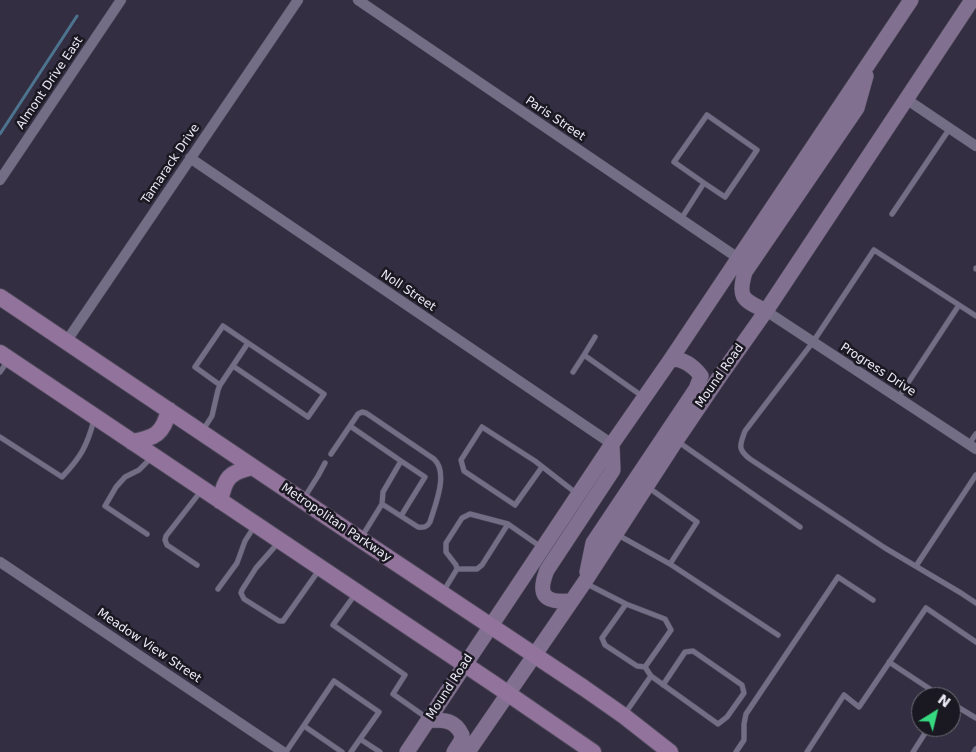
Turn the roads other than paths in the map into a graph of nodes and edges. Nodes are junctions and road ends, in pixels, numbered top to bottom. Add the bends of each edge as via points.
1 (122, 0) edge
2 (298, 0) edge
3 (358, 0) edge
4 (912, 0) edge
5 (972, 0) edge
6 (871, 60) junction
7 (906, 99) junction
8 (950, 128) junction
9 (976, 146) edge
10 (190, 158) junction
11 (0, 180) edge
12 (704, 183) junction
13 (892, 214) dead end
14 (680, 219) junction
15 (738, 258) junction
16 (0, 297) edge
17 (958, 305) junction
18 (766, 311) junction
19 (976, 316) edge
20 (595, 337) dead end
21 (66, 342) junction
22 (813, 342) junction
23 (248, 343) junction
24 (584, 355) junction
25 (671, 359) junction
26 (3, 362) edge
27 (233, 366) junction
28 (572, 372) dead end
29 (220, 385) junction
30 (644, 398) junction
31 (898, 398) junction
32 (169, 410) junction
33 (95, 417) junction
34 (350, 426) junction
35 (202, 433) junction
36 (976, 434) edge
37 (0, 437) edge
38 (676, 441) junction
39 (132, 442) junction
40 (612, 444) junction
41 (972, 447) edge
42 (331, 454) dead end
43 (153, 456) junction
44 (401, 461) junction
45 (325, 463) dead end
46 (253, 467) junction
47 (542, 467) junction
48 (976, 475) edge
49 (646, 486) junction
50 (202, 489) junction
51 (578, 495) junction
52 (220, 501) junction
53 (302, 501) junction
54 (382, 504) junction
55 (400, 516) junction
56 (256, 524) junction
57 (508, 524) junction
58 (800, 527) dead end
59 (616, 533) junction
60 (147, 534) dead end
61 (360, 539) junction
62 (280, 541) junction
63 (543, 548) junction
64 (0, 562) edge
65 (670, 564) junction
66 (197, 565) dead end
67 (916, 566) junction
68 (320, 568) junction
69 (457, 569) junction
70 (584, 583) junction
71 (218, 589) dead end
72 (356, 593) junction
73 (442, 594) junction
74 (873, 600) dead end
75 (571, 601) junction
76 (976, 603) edge
77 (626, 604) junction
78 (491, 626) junction
79 (778, 635) dead end
80 (976, 642) edge
81 (535, 655) junction
82 (889, 662) junction
83 (465, 665) junction
84 (645, 667) junction
85 (651, 676) junction
86 (663, 685) junction
87 (927, 687) edge
88 (508, 694) junction
89 (961, 709) edge
90 (624, 716) junction
91 (976, 718) edge
92 (429, 720) junction
93 (304, 726) junction
94 (922, 737) edge
95 (360, 739) junction
96 (976, 749) edge
97 (285, 752) edge
98 (342, 752) edge
99 (351, 752) edge
100 (380, 752) edge
101 (407, 752) edge
102 (454, 752) edge
103 (468, 752) edge
104 (593, 752) edge
105 (670, 752) edge
106 (736, 752) edge
107 (807, 752) edge
108 (912, 752) edge
109 (974, 752) edge

1 - 11 street, Almont Drive East
2 - 10 street, Tamarack Drive
3 - 14 street, Paris Street
4 - 6 main road, Mound Road
5 - 7 main road, Mound Road
6 - 15 main road, Mound Road
6 - 18 main road via 856,108 745,272 741,293 745,299
7 - 8 street
7 - 18 main road, Mound Road
8 - 9 street
8 - 13 lane
10 - 21 street, Tamarack Drive
10 - 40 street, Noll Street
12 - 12 lane via 724,197 757,150 706,115 674,162
12 - 14 lane
14 - 15 street, Paris Street
15 - 25 main road, Mound Road
16 - 21 main road, Metropolitan Parkway
17 - 19 lane
17 - 22 lane via 874,250
17 - 31 lane
18 - 22 street, Progress Drive
18 - 38 main road, Mound Road
20 - 24 lane
21 - 32 main road, Metropolitan Parkway
22 - 31 street, Progress Drive
22 - 67 lane via 745,431 741,449 766,469
23 - 27 lane
23 - 27 lane via 324,394 308,417
23 - 29 lane via 223,326 194,367
24 - 28 lane
24 - 30 lane
25 - 30 main road, Mound Road
25 - 70 main road via 692,365 701,376 700,380 593,543
26 - 33 main road
27 - 29 lane
29 - 35 lane via 212,416
30 - 40 main road, Mound Road
31 - 41 street, Progress Drive
32 - 35 main road, Metropolitan Parkway
32 - 39 main road via 158,433
33 - 37 lane via 88,442 76,463 62,477
33 - 39 main road
34 - 42 lane
34 - 44 lane
34 - 55 lane via 358,414 366,413 437,462 441,473 440,488 428,526 418,527
35 - 46 main road, Metropolitan Parkway
36 - 41 lane
38 - 49 main road, Mound Road
38 - 58 lane
39 - 43 main road
40 - 51 main road, Mound Road
40 - 75 main road via 613,470 542,581 542,591 546,596 560,602
43 - 50 main road
43 - 60 lane via 139,470 125,477 105,506
44 - 54 lane via 383,492
44 - 55 lane via 425,477
45 - 53 lane
46 - 52 main road via 242,469 228,478
46 - 53 main road, Metropolitan Parkway
47 - 47 lane via 516,505 464,471 461,460 482,427
47 - 51 lane
48 - 67 lane
49 - 59 main road, Mound Road
49 - 65 lane via 697,522
50 - 52 main road
50 - 66 lane via 165,540 167,545
51 - 63 main road, Mound Road
52 - 56 main road
53 - 61 main road, Metropolitan Parkway
54 - 55 lane
54 - 61 lane
56 - 62 main road
56 - 71 lane via 237,562
57 - 63 lane
57 - 69 lane via 482,565 477,569
57 - 69 lane via 470,514 462,518 446,543 446,552
59 - 65 lane
59 - 70 main road, Mound Road
61 - 73 main road, Metropolitan Parkway
62 - 68 main road
62 - 68 lane via 251,575 241,593 244,598 283,621
63 - 78 main road, Mound Road
64 - 97 street, Meadow View Street
65 - 79 lane
67 - 76 lane
68 - 72 main road
69 - 73 lane
70 - 75 main road, Mound Road
70 - 77 lane
72 - 83 main road
72 - 92 lane via 333,625 406,675 392,694
73 - 78 main road, Metropolitan Parkway
74 - 106 lane via 838,577 746,714 744,740
75 - 81 main road, Mound Road
77 - 84 lane via 602,638 605,646 637,666
77 - 84 lane via 665,619 671,630
78 - 81 main road, Metropolitan Parkway
78 - 83 main road, Mound Road
80 - 82 lane via 926,608
81 - 88 main road, Mound Road
81 - 90 main road, Metropolitan Parkway
82 - 87 lane
82 - 107 lane via 859,706 844,695
83 - 88 main road
83 - 92 main road, Mound Road
84 - 85 lane
85 - 86 lane
85 - 90 lane
86 - 86 lane via 718,724 728,717 744,693 742,685 693,651 685,652
88 - 103 main road, Mound Road
88 - 104 main road
89 - 91 lane
90 - 105 main road, Metropolitan Parkway
92 - 101 main road, Mound Road
92 - 102 main road via 445,720 459,728 461,741
93 - 95 lane via 334,682 379,712
93 - 97 lane
93 - 98 lane
94 - 108 lane
95 - 99 lane
95 - 100 lane
96 - 109 lane

